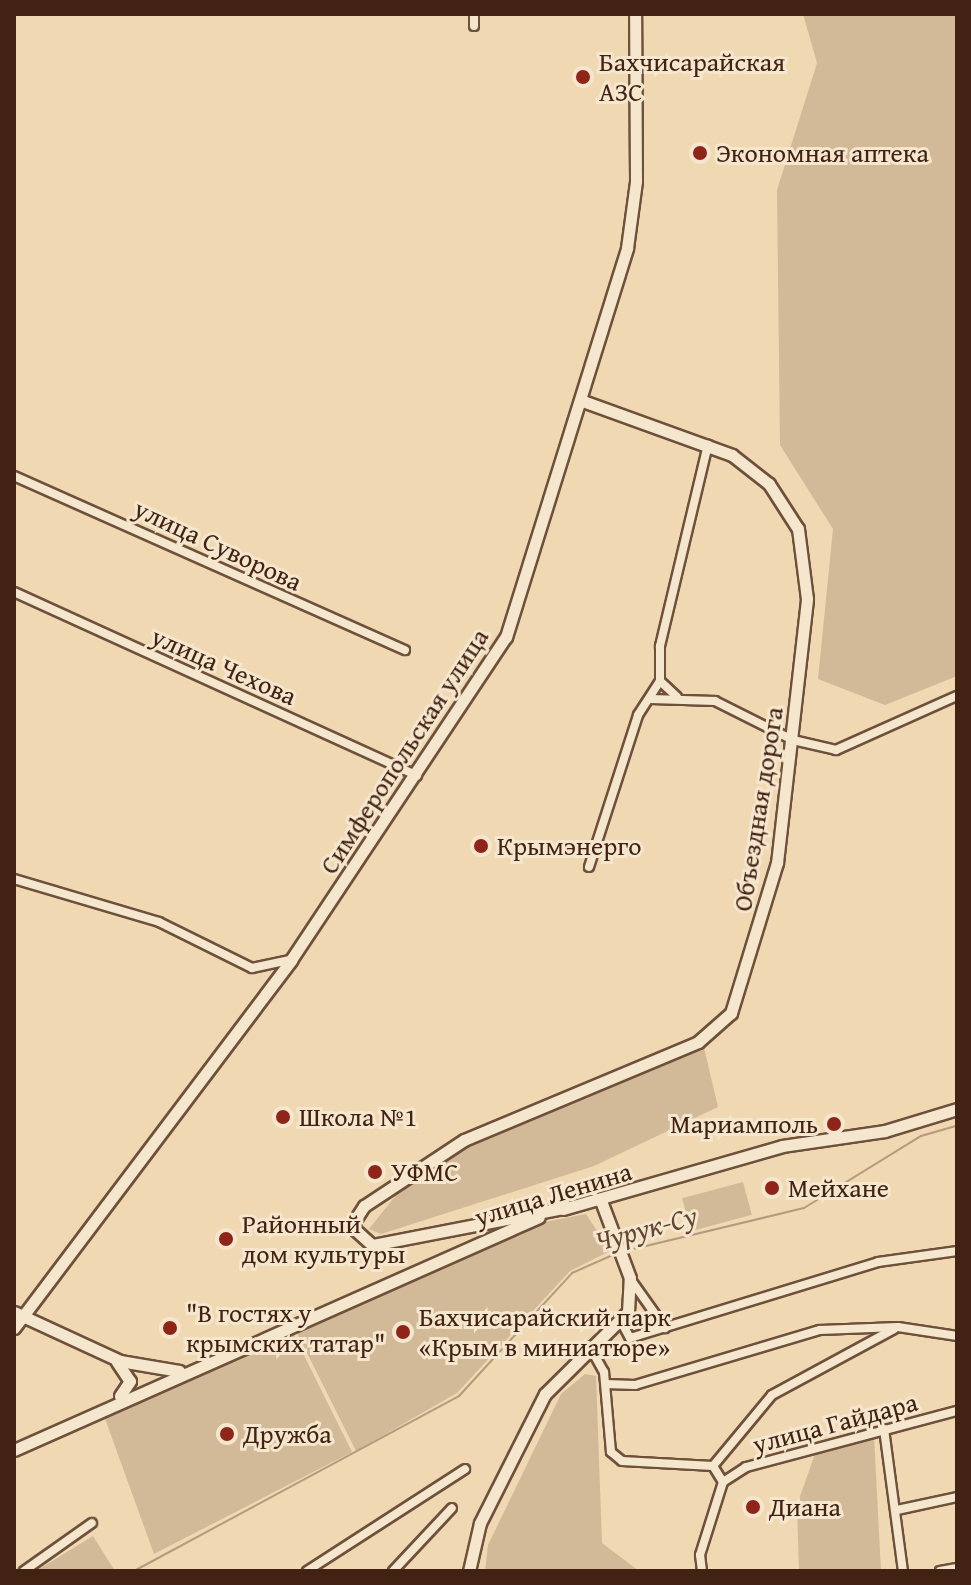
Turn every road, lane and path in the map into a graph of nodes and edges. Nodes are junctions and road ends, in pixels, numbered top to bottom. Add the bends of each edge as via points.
1 (474, 14) edge
2 (635, 14) edge
3 (474, 26) dead end
4 (583, 401) junction
5 (708, 445) junction
6 (14, 476) edge
7 (14, 592) edge
8 (405, 650) dead end
9 (660, 681) junction
10 (957, 696) edge
11 (677, 697) junction
12 (651, 699) junction
13 (793, 740) junction
14 (418, 777) junction
15 (589, 867) dead end
16 (14, 879) edge
17 (291, 960) junction
18 (957, 1109) edge
19 (601, 1201) junction
20 (568, 1207) junction
21 (957, 1251) edge
22 (630, 1278) junction
23 (19, 1314) edge
24 (622, 1323) junction
25 (898, 1327) junction
26 (14, 1328) edge
27 (665, 1328) junction
28 (957, 1336) edge
29 (590, 1347) junction
30 (112, 1359) junction
31 (179, 1371) junction
32 (606, 1384) junction
33 (113, 1401) junction
34 (957, 1411) edge
35 (884, 1429) junction
36 (14, 1450) edge
37 (713, 1466) junction
38 (465, 1469) dead end
39 (723, 1482) junction
40 (957, 1497) edge
41 (452, 1508) dead end
42 (897, 1510) junction
43 (92, 1523) dead end
44 (957, 1568) edge
45 (24, 1571) edge
46 (307, 1571) edge
47 (393, 1571) edge
48 (469, 1571) edge
49 (702, 1571) edge
50 (903, 1571) edge
51 (940, 1571) edge

1 - 3 street
2 - 4 main road, Симферопольская улица via 632,208
4 - 5 main road, Объездная дорога
4 - 14 main road, Симферопольская улица via 506,637
5 - 9 street via 660,646
5 - 13 main road, Объездная дорога via 769,484 805,552
6 - 8 street, улица Суворова
7 - 14 street, улица Чехова
9 - 11 street
9 - 12 street
10 - 13 street via 858,746 827,750
11 - 12 street
11 - 13 street via 715,701
12 - 15 street via 638,715
13 - 20 main road, Объездная дорога via 777,863 755,953 720,1027 464,1140 364,1206 351,1226 372,1245
14 - 17 main road, Симферопольская улица
16 - 17 street via 159,922 252,968
17 - 23 main road, Симферопольская улица
18 - 19 main road, улица Ленина via 885,1131 782,1146
19 - 20 main road, улица Ленина
19 - 22 main road
20 - 31 main road, улица Ленина via 503,1228
21 - 27 street via 878,1262
22 - 24 main road
22 - 27 street
23 - 26 main road, Симферопольская улица
23 - 30 main road
24 - 27 street via 630,1338
24 - 29 main road
25 - 28 street
25 - 32 street via 820,1330 635,1385
25 - 37 street, улица Гайдара via 772,1395
29 - 32 street
29 - 48 main road via 545,1394 480,1523
30 - 31 main road
30 - 33 main road via 130,1381
31 - 33 main road, улица Ленина
32 - 37 street via 611,1452 622,1461
33 - 36 main road, улица Ленина
34 - 35 street, улица Гайдара
35 - 39 street, улица Гайдара via 802,1448
35 - 42 street
37 - 39 street
38 - 46 street
39 - 49 street via 700,1555
40 - 42 street
41 - 47 street
42 - 50 street
43 - 45 street
44 - 51 street

